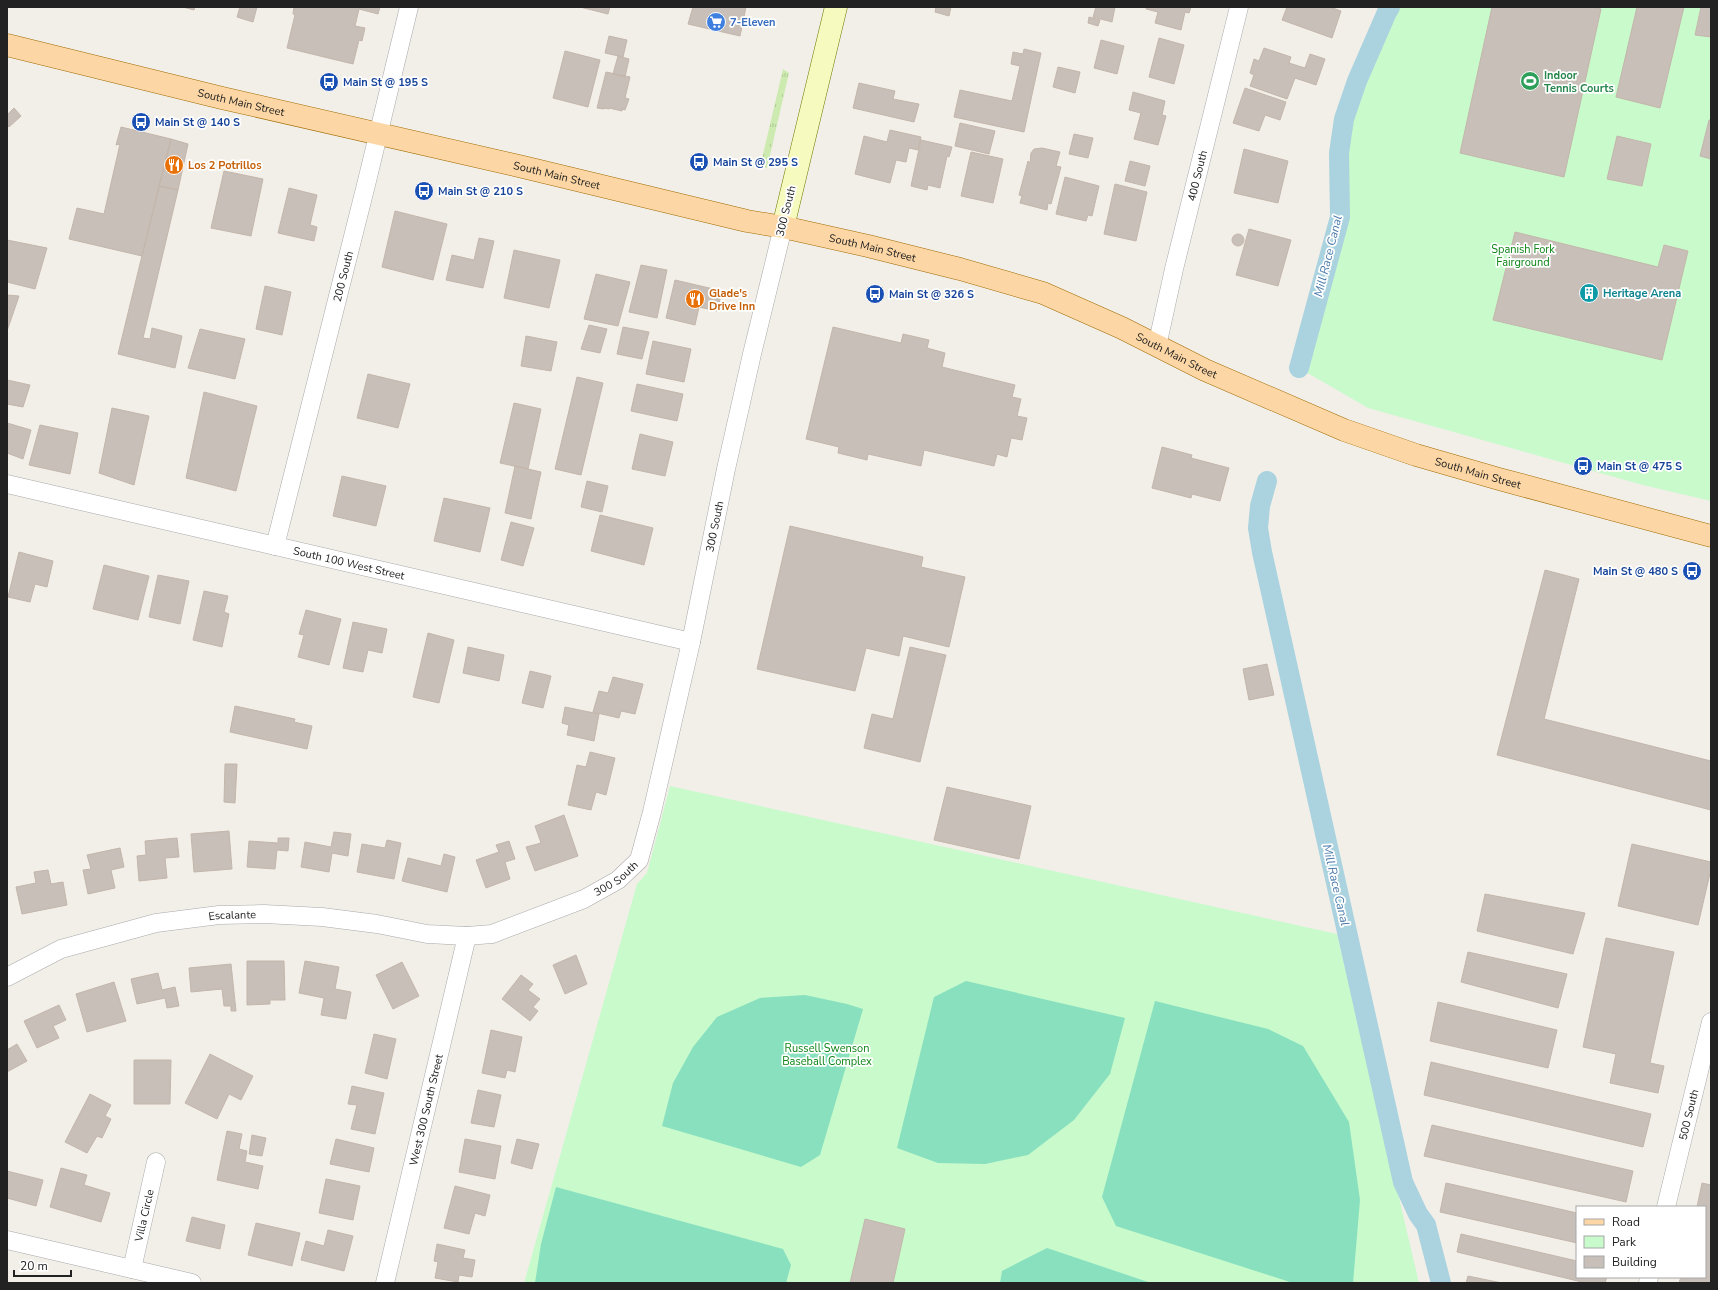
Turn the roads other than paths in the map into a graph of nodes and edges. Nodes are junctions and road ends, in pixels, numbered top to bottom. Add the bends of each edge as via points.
1 (409, 7) edge
2 (836, 7) edge
3 (1239, 7) edge
4 (7, 45) edge
5 (379, 134) junction
6 (783, 227) junction
7 (1157, 346) junction
8 (7, 484) edge
9 (1711, 536) edge
10 (275, 546) junction
11 (691, 642) junction
12 (467, 936) junction
13 (7, 976) edge
14 (1711, 1022) edge
15 (156, 1162) dead end
16 (1666, 1206) edge
17 (7, 1240) edge
18 (132, 1269) junction
19 (192, 1283) edge
20 (385, 1283) edge

1 - 5 street, 200 South
2 - 6 main road, 300 South
3 - 7 street, 400 South
4 - 5 main road, South Main Street
5 - 6 main road, South Main Street via 747,221
5 - 10 street, 200 South
6 - 7 main road, South Main Street via 941,264 1043,293
6 - 11 street, 300 South via 726,469
7 - 9 main road, South Main Street via 1205,370 1344,430 1499,479
8 - 10 street, South 100 West Street
10 - 11 street, South 100 West Street
11 - 12 street, 300 South via 639,860 618,880 584,899 506,930
12 - 13 street, Escalante via 427,934 322,917 219,915 156,923 60,949
12 - 20 street, West 300 South Street
14 - 16 street, 500 South
15 - 18 street, Villa Circle
17 - 18 street
18 - 19 street

